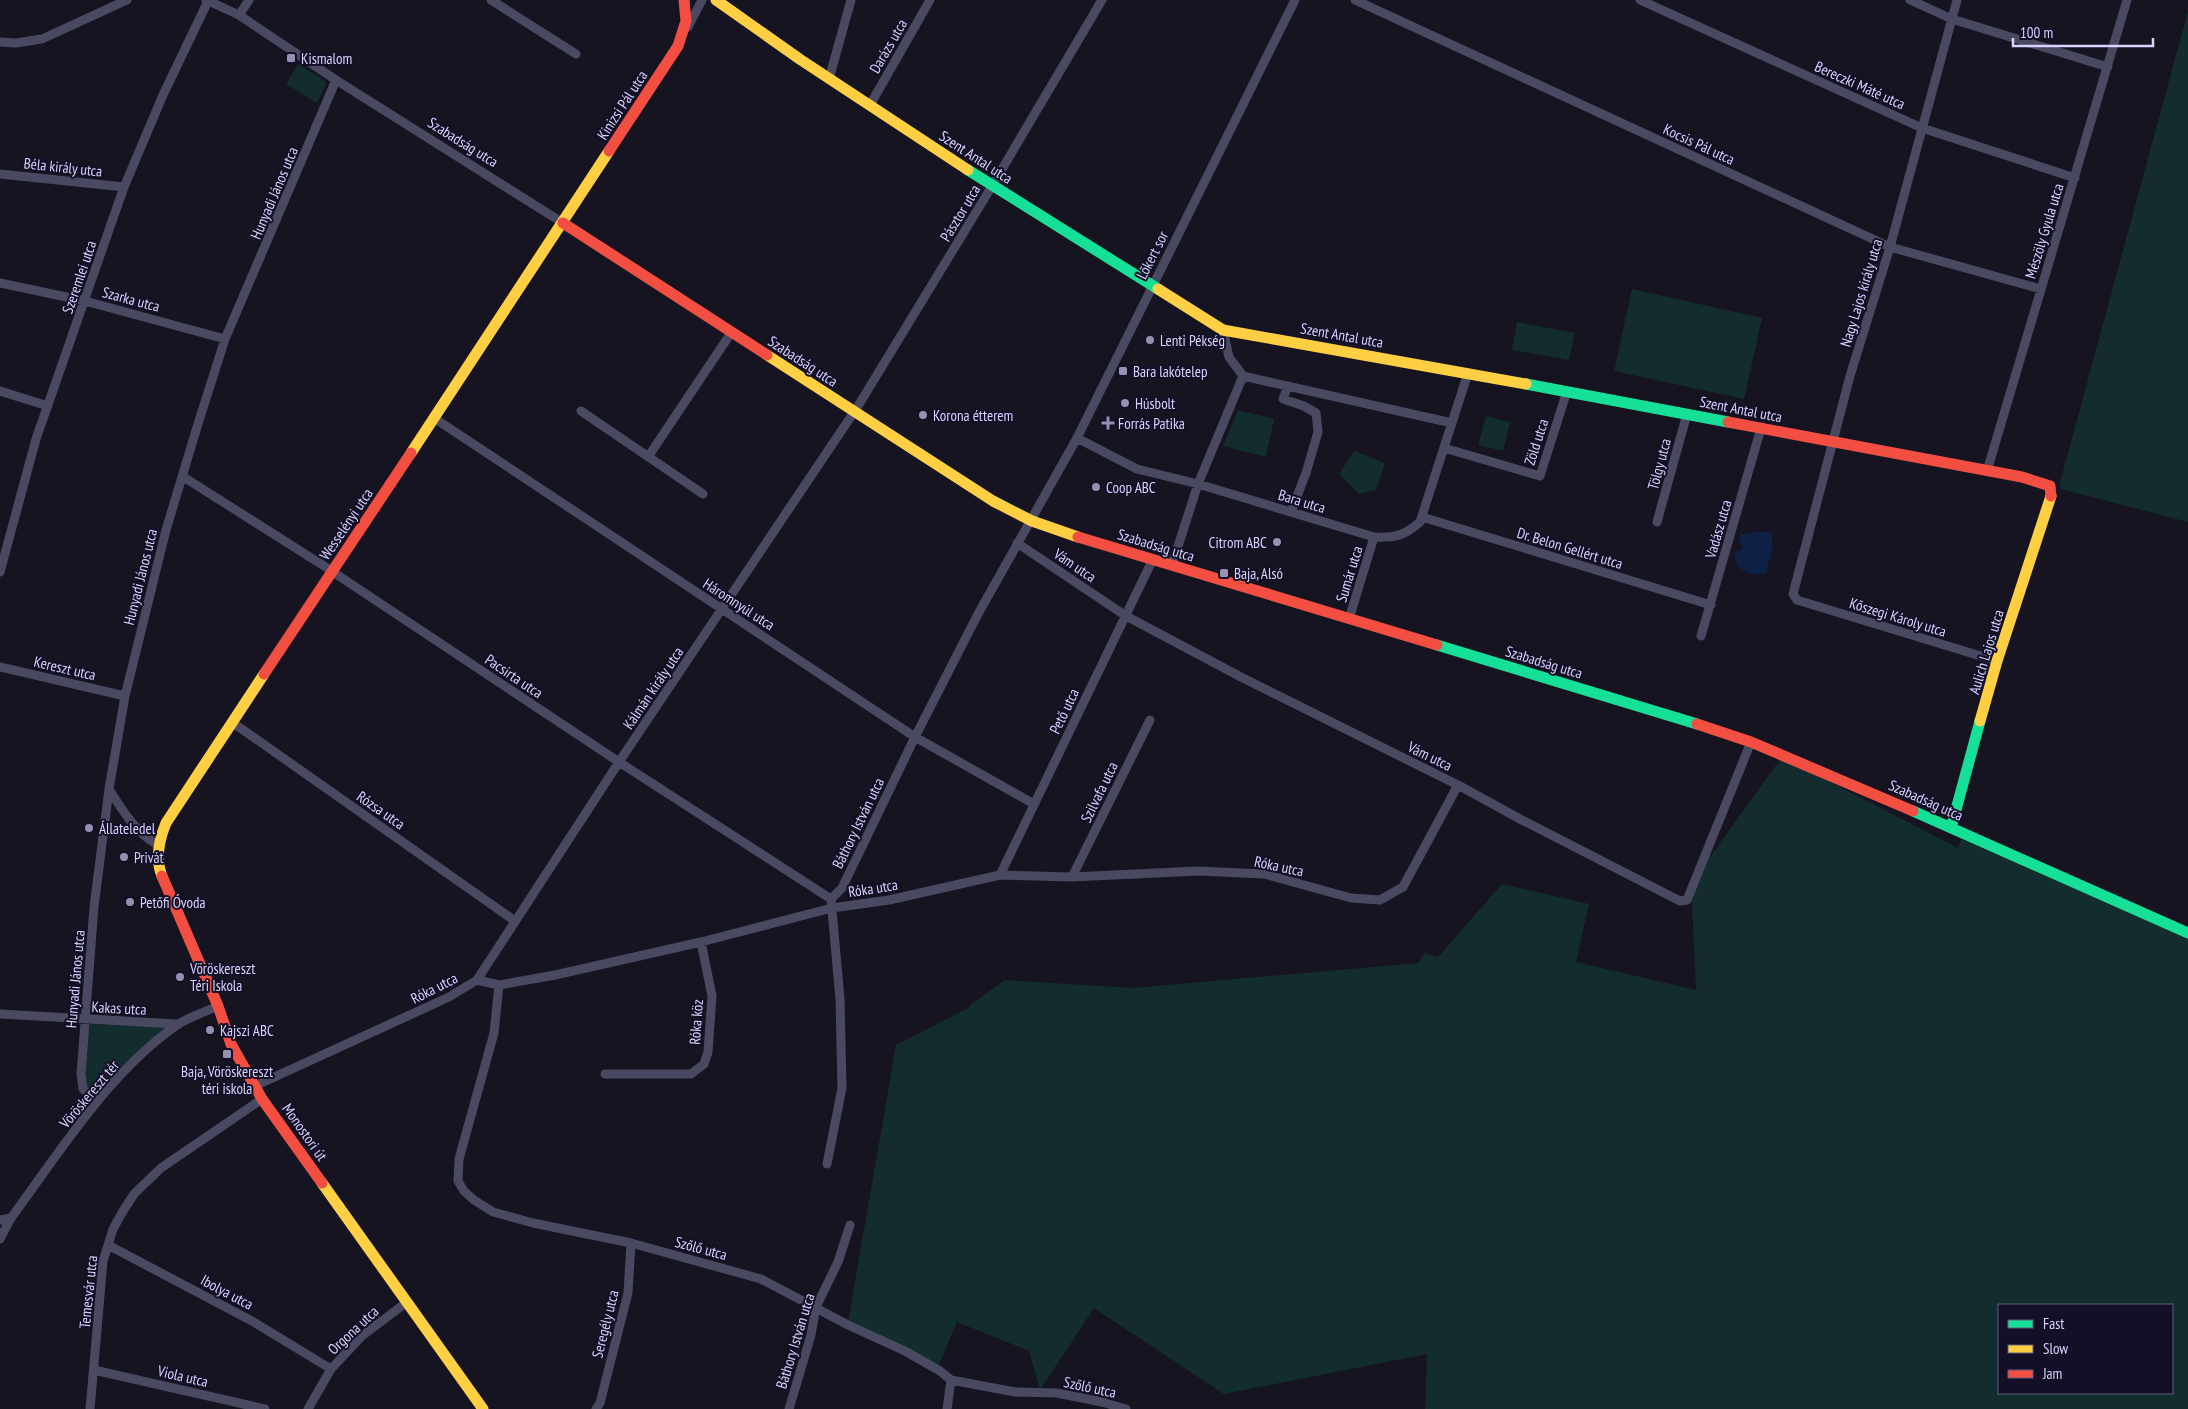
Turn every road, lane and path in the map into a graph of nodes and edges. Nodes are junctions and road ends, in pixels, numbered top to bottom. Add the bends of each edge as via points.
1 (128, 0) edge
2 (207, 0) edge
3 (249, 0) edge
4 (491, 0) edge
5 (684, 0) edge
6 (702, 0) edge
7 (716, 0) edge
8 (851, 0) edge
9 (930, 0) edge
10 (1102, 0) edge
11 (1295, 0) edge
12 (1355, 0) edge
13 (1640, 0) edge
14 (1910, 0) edge
15 (1958, 0) edge
16 (2127, 0) edge
17 (239, 15) junction
18 (1952, 19) junction
19 (685, 34) junction
20 (0, 42) edge
21 (576, 54) dead end
22 (2108, 67) junction
23 (829, 79) junction
24 (336, 80) junction
25 (870, 105) junction
26 (1922, 128) junction
27 (0, 174) edge
28 (2074, 178) junction
29 (992, 186) junction
30 (124, 187) junction
31 (563, 223) junction
32 (1890, 247) junction
33 (0, 283) edge
34 (1152, 286) junction
35 (2041, 289) junction
36 (85, 301) junction
37 (1223, 330) junction
38 (731, 333) junction
39 (226, 339) junction
40 (1468, 373) junction
41 (1243, 376) junction
42 (1288, 386) junction
43 (0, 391) edge
44 (1567, 391) junction
45 (48, 406) junction
46 (853, 411) junction
47 (581, 412) dead end
48 (1686, 414) junction
49 (434, 418) junction
50 (1452, 423) junction
51 (1761, 428) junction
52 (1077, 438) junction
53 (1833, 442) junction
54 (1444, 448) junction
55 (648, 457) junction
56 (1987, 471) junction
57 (182, 476) junction
58 (1198, 484) junction
59 (2050, 486) joint
60 (704, 494) dead end
61 (1291, 512) junction
62 (1422, 517) junction
63 (1032, 521) junction
64 (1657, 522) dead end
65 (1374, 537) junction
66 (1018, 543) junction
67 (1153, 559) junction
68 (1172, 565) junction
69 (0, 572) edge
70 (332, 572) junction
71 (1793, 594) joint
72 (1711, 605) junction
73 (722, 610) junction
74 (1126, 616) junction
75 (1349, 619) junction
76 (1701, 636) dead end
77 (1997, 661) junction
78 (0, 667) edge
79 (124, 696) junction
80 (1150, 720) dead end
81 (231, 724) junction
82 (915, 737) junction
83 (1751, 742) junction
84 (620, 762) junction
85 (1458, 786) junction
86 (109, 790) junction
87 (1034, 804) junction
88 (1951, 828) junction
89 (158, 845) junction
90 (1000, 875) junction
91 (1072, 877) junction
92 (832, 904) junction
93 (515, 921) junction
94 (2185, 932) edge
95 (2188, 940) edge
96 (700, 942) junction
97 (477, 980) junction
98 (499, 985) junction
99 (218, 1006) junction
100 (0, 1014) edge
101 (85, 1020) junction
102 (177, 1024) junction
103 (605, 1074) dead end
104 (255, 1086) junction
105 (262, 1099) junction
106 (97, 1101) junction
107 (827, 1164) dead end
108 (11, 1218) junction
109 (0, 1220) edge
110 (850, 1225) dead end
111 (0, 1239) edge
112 (631, 1243) junction
113 (108, 1245) junction
114 (407, 1302) junction
115 (816, 1307) junction
116 (331, 1369) junction
117 (94, 1370) junction
118 (951, 1380) junction
119 (90, 1409) edge
120 (266, 1409) edge
121 (308, 1409) edge
122 (483, 1409) edge
123 (596, 1409) edge
124 (788, 1409) edge
125 (947, 1409) edge
126 (1126, 1409) edge

1 - 20 street via 42,39
2 - 17 street, Szabadság utca
2 - 30 street, Szeremlei utca
3 - 17 street
4 - 21 street
5 - 19 main road via 687,15
6 - 19 street, Kinizsi Pál utca
7 - 23 main road, Szent Antal utca
8 - 23 street
9 - 25 street, Darázs utca
10 - 29 street, Pásztor utca
11 - 34 street, Lőkert sor
12 - 32 street, Kocsis Pál utca
13 - 26 street, Bereczki Máté utca
14 - 18 street
15 - 18 street, Nagy Lajos király utca
16 - 22 street, Mészöly Gyula utca
17 - 24 street, Szabadság utca
18 - 22 street
18 - 26 street, Nagy Lajos király utca
19 - 31 main road, Kinizsi Pál utca
22 - 28 street, Mészöly Gyula utca
23 - 25 main road, Szent Antal utca
24 - 31 street, Szabadság utca
24 - 39 street, Hunyadi János utca
25 - 29 main road, Szent Antal utca
26 - 28 street, Bereczki Máté utca
26 - 32 street, Nagy Lajos király utca
27 - 30 street, Béla király utca
28 - 35 street, Mészöly Gyula utca
29 - 34 main road, Szent Antal utca
29 - 46 street, Pásztor utca
30 - 36 street, Szeremlei utca
31 - 38 main road, Szabadság utca
31 - 49 main road, Wesselényi utca
32 - 35 street, Kocsis Pál utca
32 - 53 street, Nagy Lajos király utca
33 - 36 street, Szarka utca
34 - 37 main road, Szent Antal utca
34 - 52 street, Lőkert sor
35 - 56 street, Mészöly Gyula utca
36 - 39 street, Szarka utca
36 - 45 street, Szeremlei utca
37 - 40 main road, Szent Antal utca
37 - 41 street via 1229,357
38 - 46 main road, Szabadság utca
38 - 55 street
39 - 57 street, Hunyadi János utca
40 - 44 main road, Szent Antal utca
40 - 50 street, Bara utca
41 - 42 street
41 - 58 street
42 - 50 street
42 - 61 street via 1283,399 1316,413 1318,432
43 - 45 street
44 - 48 main road, Szent Antal utca
44 - 54 street, Zöld utca via 1540,476
45 - 69 street, Szeremlei utca
46 - 63 main road, Szabadság utca via 993,501
46 - 73 street, Kálmán király utca
47 - 55 street
48 - 51 main road, Szent Antal utca
48 - 64 street, Tölgy utca
49 - 70 main road, Wesselényi utca
49 - 73 street, Háromnyúl utca
50 - 54 street, Bara utca
51 - 53 main road, Szent Antal utca
51 - 72 street, Vadász utca
52 - 58 street, Bara utca via 1137,469
52 - 63 street, Lőkert sor
53 - 56 main road, Szent Antal utca
53 - 71 street, Nagy Lajos király utca
54 - 62 street, Bara utca
55 - 60 street
56 - 59 main road, Szent Antal utca
57 - 70 street, Pacsirta utca
57 - 79 street, Hunyadi János utca
58 - 61 street, Bara utca
58 - 68 street
59 - 77 main road, Aulich Lajos utca via 2052,494
61 - 65 street, Bara utca
62 - 65 street, Bara utca via 1407,533 1390,538
62 - 72 street, Dr. Belon Gellért utca
63 - 66 street, Báthory István utca
63 - 67 main road, Szabadság utca
65 - 75 street, Sumár utca
66 - 74 street, Vám utca
66 - 82 street, Báthory István utca
67 - 68 main road, Szabadság utca
67 - 74 street, Pető utca
68 - 75 main road, Szabadság utca
70 - 81 main road, Wesselényi utca
70 - 84 street, Pacsirta utca
71 - 77 street, Kőszegi Károly utca via 1797,600
72 - 76 street, Vadász utca
73 - 82 street, Háromnyúl utca
73 - 84 street, Kálmán király utca
74 - 85 street, Vám utca
74 - 87 street, Pető utca
75 - 83 main road, Szabadság utca via 1655,710
77 - 88 main road, Aulich Lajos utca
78 - 79 street, Kereszt utca
79 - 86 street, Hunyadi János utca
80 - 91 street, Szilvafa utca
81 - 89 main road, Wesselényi utca via 166,823
81 - 93 street, Rózsa utca
82 - 87 street, Háromnyúl utca
82 - 92 street, Báthory István utca
83 - 85 street, Vám utca via 1687,900 1680,901
83 - 88 main road, Szabadság utca
84 - 92 street, Pacsirta utca
84 - 93 street, Kálmán király utca
85 - 91 street, Róka utca via 1403,887 1380,900 1351,898 1264,874 1198,871
86 - 89 street via 125,814
86 - 101 street, Hunyadi János utca via 100,847
87 - 90 street, Pető utca
88 - 94 main road, Szabadság utca
89 - 99 main road, Monostori út via 159,869
90 - 91 street, Róka utca
90 - 92 street, Róka utca via 889,900
92 - 96 street, Róka utca
92 - 107 street via 840,999 842,1088
93 - 97 street, Kálmán király utca
94 - 95 street
96 - 98 street, Róka utca
96 - 103 street, Róka köz via 712,996 708,1052 704,1064 691,1074
97 - 98 street, Róka utca
97 - 104 street, Róka utca via 450,997
98 - 112 street, Szőlő utca via 494,1033 459,1159 458,1181 474,1200 493,1212
99 - 102 street, Vöröskereszt tér
99 - 104 main road, Monostori út via 231,1044
100 - 101 street, Kakas utca
101 - 102 street, Kakas utca
101 - 106 street, Hunyadi János utca via 80,1074 83,1089
102 - 106 street, Vöröskereszt tér via 141,1055
104 - 105 main road, Monostori út
105 - 113 street, Temesvár utca via 149,1177 123,1211
105 - 114 main road, Monostori út
106 - 108 street, Vöröskereszt tér
108 - 109 street
108 - 111 street, Vöröskereszt tér
110 - 115 street, Báthory István utca via 838,1262
112 - 115 street, Szőlő utca via 761,1279
112 - 123 street, Seregély utca via 628,1293 600,1404
113 - 116 street, Ibolya utca via 252,1321
113 - 117 street, Temesvár utca via 103,1260
114 - 116 street, Orgona utca via 362,1336
114 - 122 main road, Monostori út
115 - 118 street, Szőlő utca via 905,1351 940,1370
115 - 124 street, Báthory István utca via 811,1335
116 - 121 street, Orgona utca
117 - 119 street, Temesvár utca
117 - 120 street, Viola utca
118 - 125 street
118 - 126 street, Szőlő utca via 1015,1392 1057,1393

